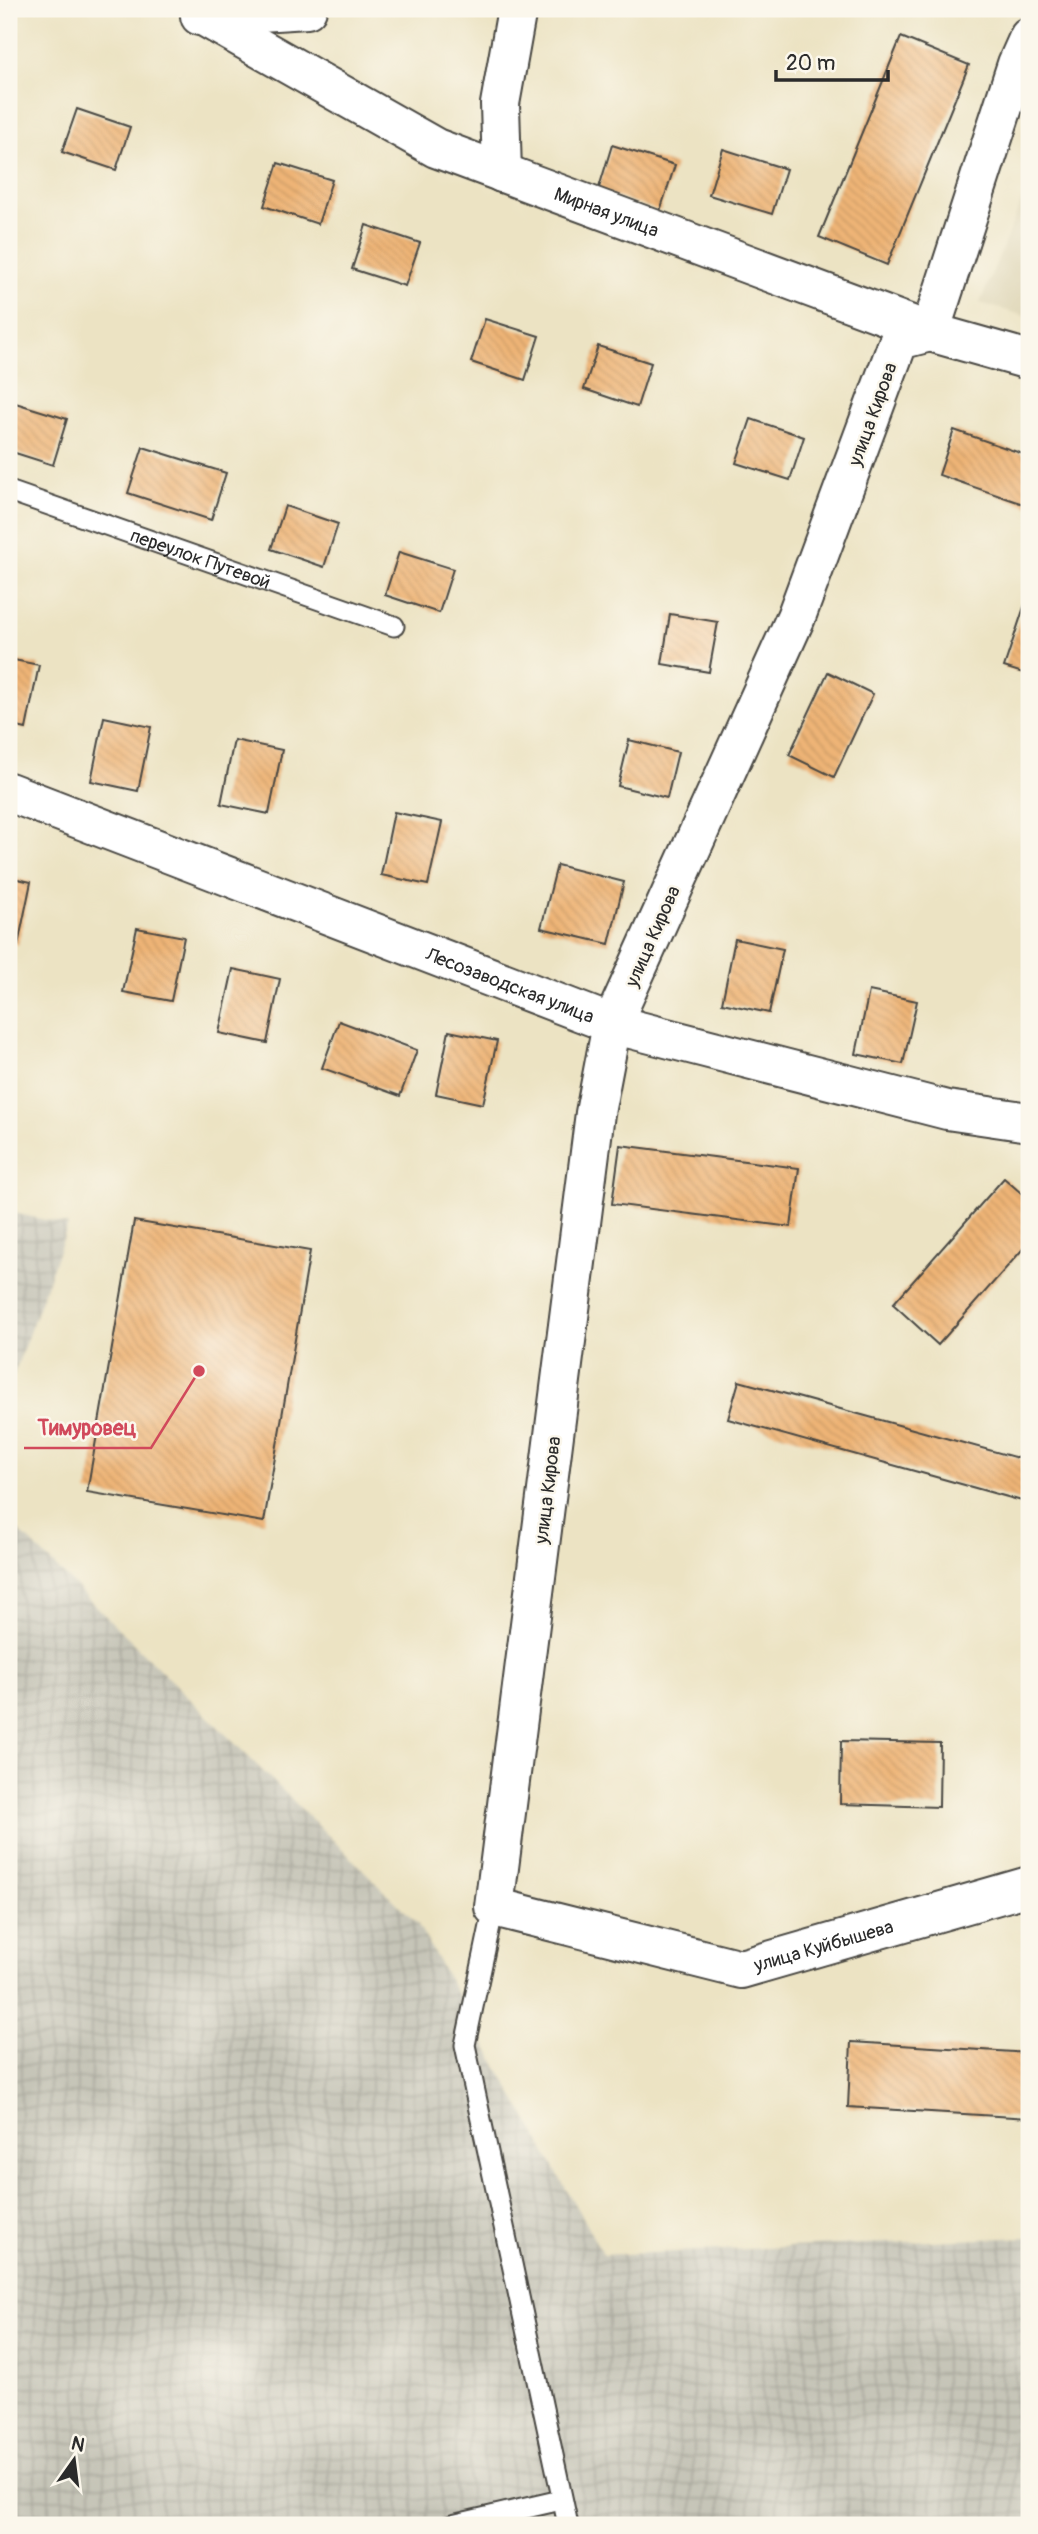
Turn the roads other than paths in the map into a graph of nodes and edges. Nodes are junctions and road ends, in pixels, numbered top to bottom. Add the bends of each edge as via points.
1 (307, 9) edge
2 (517, 9) edge
3 (192, 13) edge
4 (1029, 37) edge
5 (502, 173) junction
6 (930, 332) junction
7 (1029, 360) edge
8 (9, 491) edge
9 (394, 626) dead end
10 (9, 792) edge
11 (612, 1024) junction
12 (1029, 1122) edge
13 (1029, 1886) edge
14 (494, 1907) junction
15 (561, 2500) junction
16 (452, 2525) edge
17 (568, 2525) edge

1 - 3 street
2 - 5 street via 500,104
3 - 5 street, Мирная улица via 436,148
4 - 6 street
5 - 6 street, Мирная улица
6 - 7 street, Мирная улица
6 - 11 street, улица Кирова via 900,340 796,617
8 - 9 lane, переулок Путевой
10 - 11 street, Лесозаводская улица
11 - 12 street, Лесозаводская улица via 947,1110
11 - 14 street, улица Кирова via 594,1127
13 - 14 street, улица Куйбышева via 741,1969
14 - 15 lane via 465,2045
15 - 16 lane
15 - 17 lane

